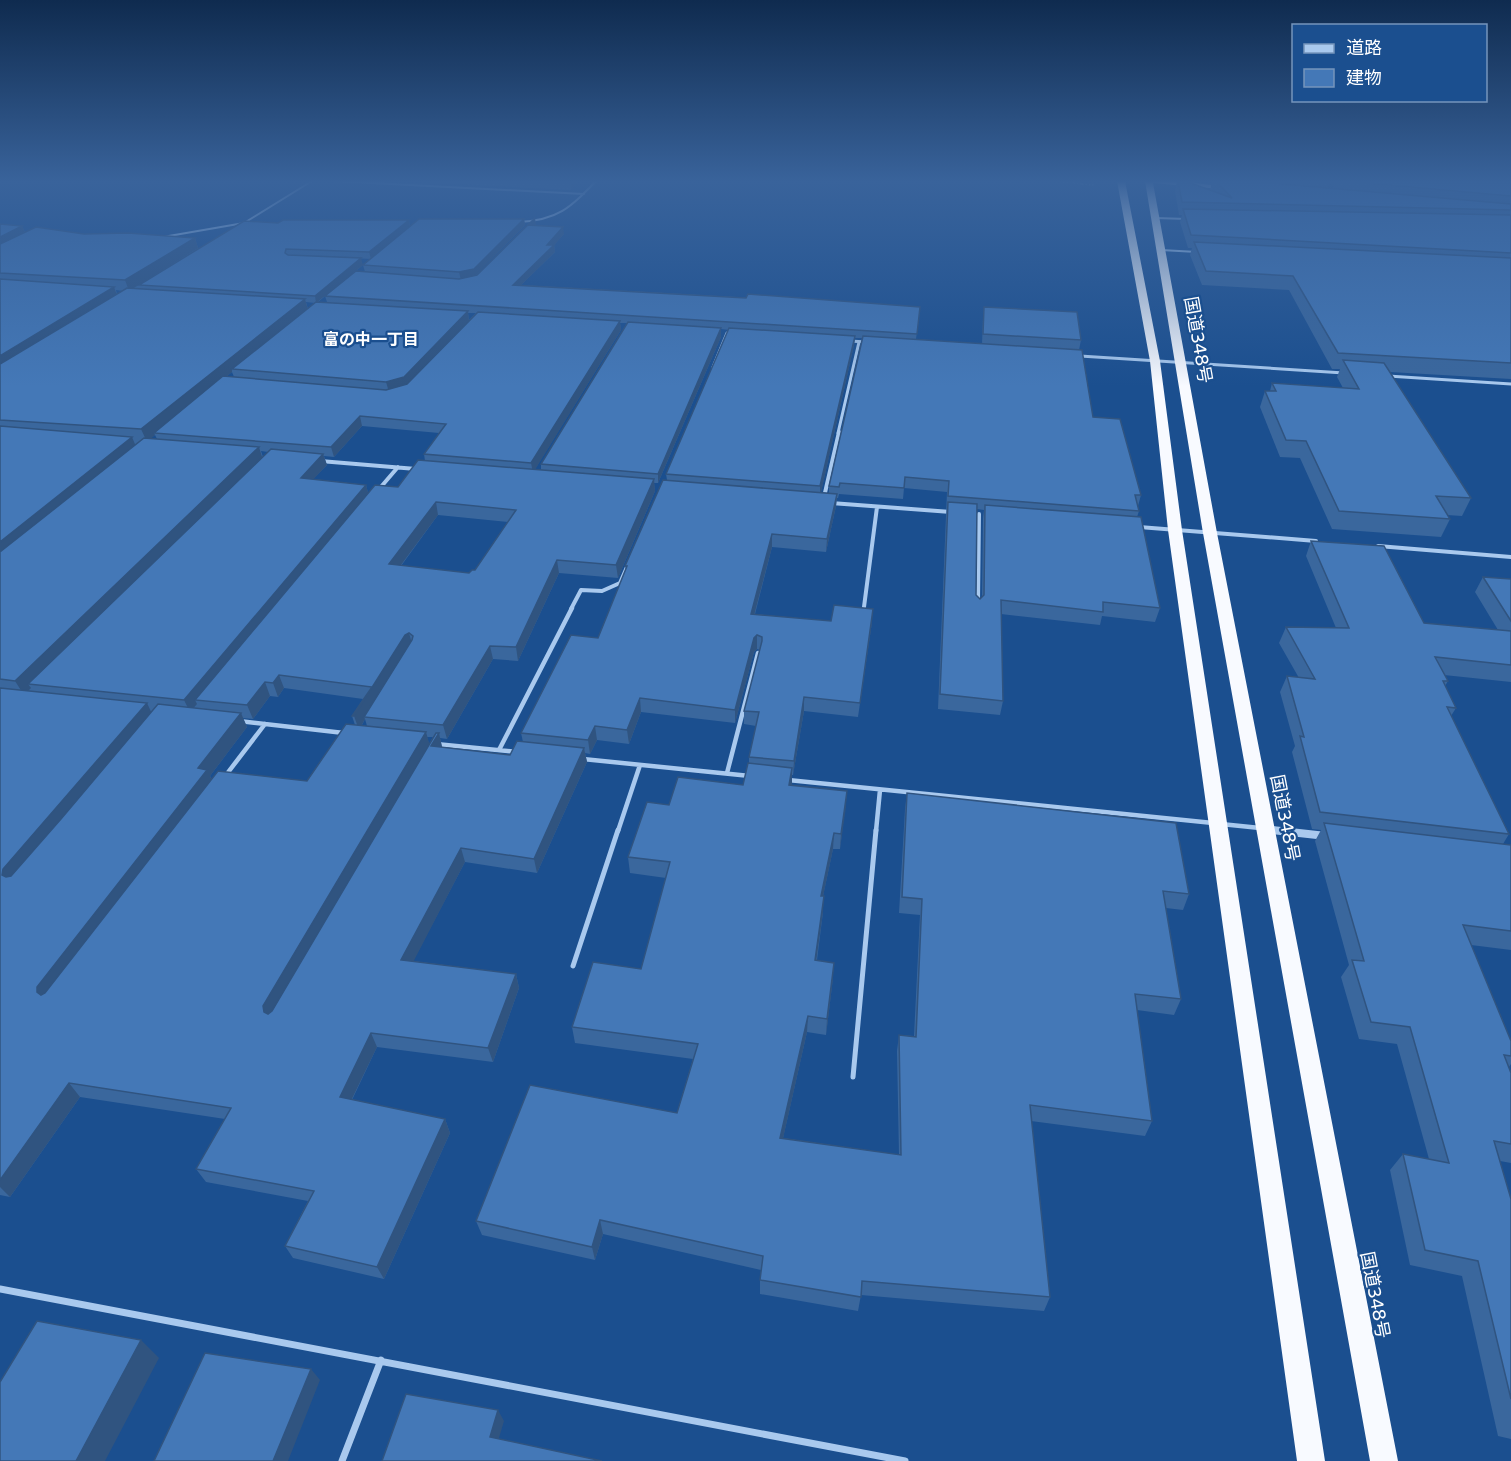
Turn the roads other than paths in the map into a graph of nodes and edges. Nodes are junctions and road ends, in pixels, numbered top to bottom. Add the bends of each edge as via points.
1 (1134, 249) edge
2 (1161, 250) joint
3 (1208, 253) edge
4 (738, 334) edge
5 (848, 341) edge
6 (859, 342) junction
7 (871, 342) edge
8 (1072, 356) edge
9 (1155, 361) junction
10 (1181, 363) junction
11 (1346, 373) edge
12 (709, 375) edge
13 (1381, 376) edge
14 (1511, 384) edge
15 (318, 461) edge
16 (398, 467) junction
17 (420, 469) edge
18 (375, 495) edge
19 (877, 507) junction
20 (956, 512) edge
21 (968, 513) edge
22 (979, 514) junction
23 (990, 515) edge
24 (1129, 526) edge
25 (1175, 530) junction
26 (1210, 533) junction
27 (1326, 542) edge
28 (1372, 546) edge
29 (1511, 556) edge
30 (629, 562) edge
31 (864, 607) edge
32 (978, 610) edge
33 (758, 653) edge
34 (234, 721) edge
35 (265, 724) junction
36 (351, 734) edge
37 (425, 743) edge
38 (436, 744) junction
39 (499, 750) junction
40 (523, 753) edge
41 (430, 754) edge
42 (570, 758) edge
43 (640, 765) junction
44 (727, 773) junction
45 (762, 777) edge
46 (222, 780) edge
47 (786, 780) edge
48 (880, 790) junction
49 (1218, 824) junction
50 (1266, 829) junction
51 (1336, 837) edge
52 (573, 966) dead end
53 (853, 1077) dead end
54 (0, 1289) edge
55 (381, 1360) junction
56 (342, 1461) edge
57 (905, 1461) edge
58 (1311, 1461) edge
59 (1384, 1461) edge

1 - 9 highway
2 - 3 lane
2 - 10 highway, 国道348号
4 - 12 lane via 727,333
5 - 6 lane
6 - 7 lane
6 - 19 lane via 823,502
8 - 9 lane
9 - 10 lane
9 - 25 highway
10 - 11 lane
10 - 26 highway, 国道348号
13 - 14 lane
15 - 16 lane
16 - 17 lane
16 - 18 lane
19 - 20 lane
19 - 31 lane
21 - 22 lane
22 - 23 lane
22 - 32 lane
24 - 25 lane
25 - 26 lane
25 - 49 highway
26 - 27 lane
26 - 50 highway, 国道348号
28 - 29 lane
30 - 39 lane via 620,583 602,591 580,590
33 - 44 lane
34 - 35 lane
35 - 36 lane
35 - 46 lane
37 - 38 lane
38 - 39 lane
38 - 41 lane
39 - 40 lane
42 - 43 lane
43 - 44 lane
43 - 52 lane
44 - 45 lane
47 - 48 lane
48 - 49 lane
48 - 53 lane
49 - 50 lane
49 - 58 highway
50 - 51 street
50 - 59 highway, 国道348号
54 - 55 lane
55 - 56 lane
55 - 57 lane

